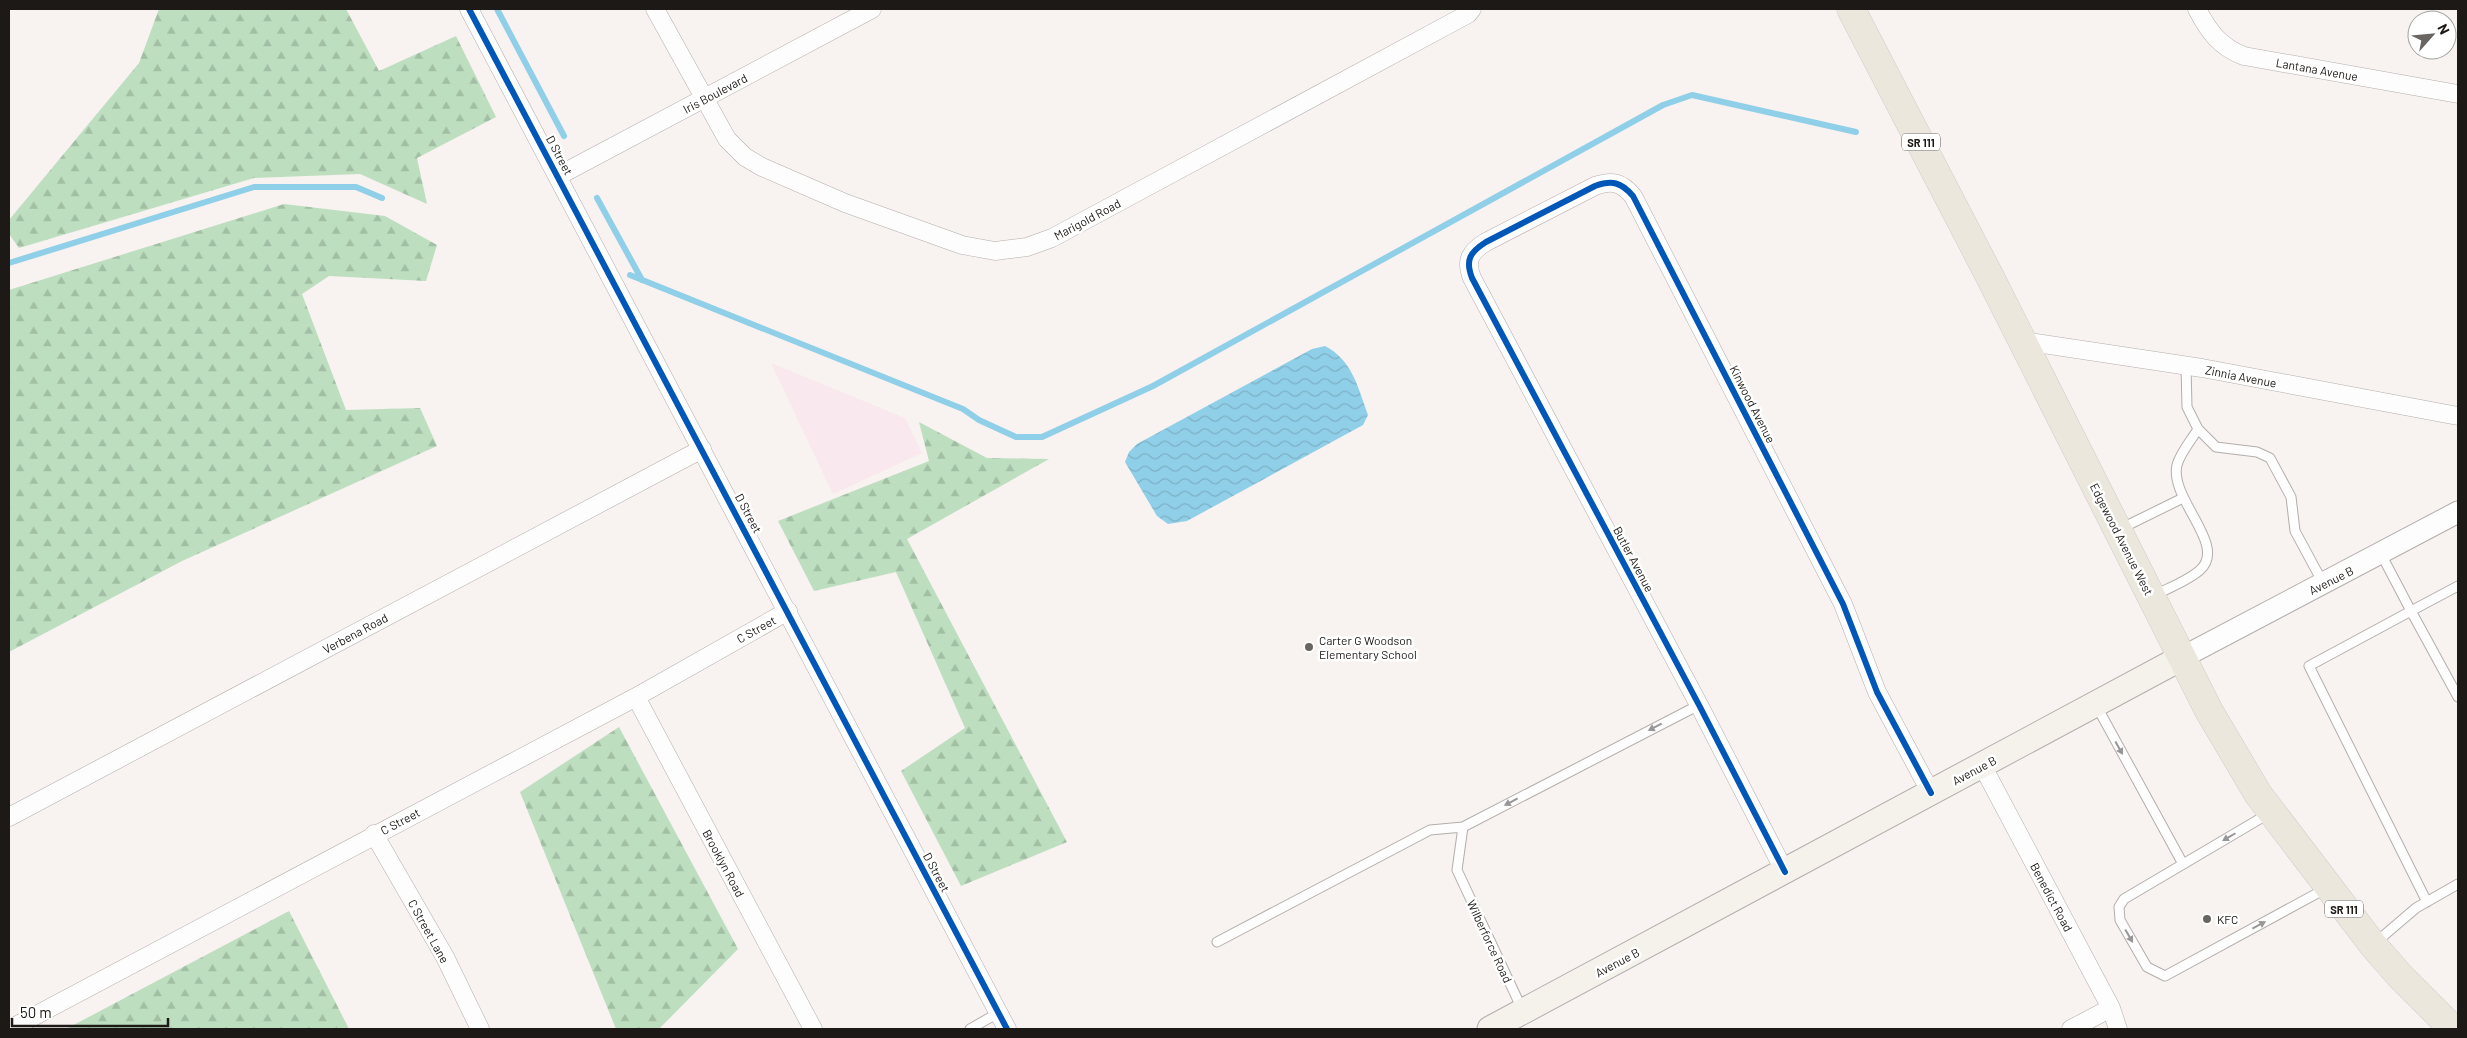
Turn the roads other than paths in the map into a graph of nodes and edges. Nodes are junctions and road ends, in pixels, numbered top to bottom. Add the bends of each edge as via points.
1 (469, 9) edge
2 (655, 9) edge
3 (872, 9) edge
4 (1472, 9) edge
5 (1851, 9) edge
6 (2198, 9) edge
7 (2458, 94) edge
8 (703, 99) junction
9 (558, 176) junction
10 (1469, 256) joint
11 (2023, 341) junction
12 (2186, 366) junction
13 (2458, 416) edge
14 (2198, 429) junction
15 (702, 449) junction
16 (2183, 498) junction
17 (2458, 512) edge
18 (2118, 531) junction
19 (2381, 554) junction
20 (2324, 584) junction
21 (2458, 586) edge
22 (2152, 597) junction
23 (788, 611) junction
24 (2412, 611) junction
25 (2183, 657) junction
26 (636, 696) junction
27 (2458, 698) edge
28 (1699, 705) junction
29 (2096, 705) junction
30 (1982, 766) junction
31 (1931, 793) junction
32 (2271, 812) junction
33 (9, 818) edge
34 (1463, 827) junction
35 (374, 834) junction
36 (2183, 864) junction
37 (1785, 872) junction
38 (2458, 884) edge
39 (2328, 887) junction
40 (2427, 902) junction
41 (1217, 942) dead end
42 (2373, 945) junction
43 (2111, 1008) junction
44 (1524, 1011) junction
45 (998, 1013) junction
46 (10, 1029) edge
47 (480, 1029) edge
48 (813, 1029) edge
49 (970, 1029) edge
50 (1007, 1029) edge
51 (1490, 1029) edge
52 (2071, 1029) edge
53 (2118, 1029) edge
54 (2453, 1029) edge

1 - 9 street, D Street
2 - 8 street, Marigold Road
3 - 8 street, Iris Boulevard
4 - 8 street, Marigold Road via 1460,19 1052,238 1027,247 994,251 962,245 863,210 762,167 744,157 727,139
5 - 11 main road, Edgewood Avenue West / SR 111
6 - 7 street, Lantana Avenue via 2217,41 2244,56
8 - 9 street, Iris Boulevard
9 - 15 street, D Street
10 - 28 street, Butler Avenue via 1472,278
10 - 31 street, Kinwood Avenue via 1486,242 1595,186 1616,182 1625,187 1844,604 1877,692
11 - 12 street, Zinnia Avenue
11 - 18 main road, Edgewood Avenue West / SR 111
12 - 13 street, Zinnia Avenue
12 - 14 lane via 2186,406
14 - 16 lane via 2177,465 2177,486
14 - 20 lane via 2216,447 2257,452 2270,458 2291,496 2295,530
15 - 23 street, D Street
15 - 33 street, Verbena Road
16 - 18 lane
16 - 22 lane via 2209,548 2209,560 2200,571
17 - 19 street, Avenue B
18 - 22 main road, Edgewood Avenue West / SR 111
19 - 20 street, Avenue B
19 - 24 lane
20 - 25 street, Avenue B
21 - 24 lane
22 - 25 main road, Edgewood Avenue West / SR 111
23 - 26 street, C Street
23 - 45 street, D Street
24 - 27 lane
24 - 40 lane via 2309,666
25 - 29 main road, Avenue B
25 - 32 main road, Edgewood Avenue West / SR 111 via 2209,711
26 - 35 street, C Street
26 - 48 street, Brooklyn Road
28 -> 34 lane
28 - 37 street, Butler Avenue
29 - 30 main road, Avenue B
29 -> 36 lane
30 - 31 main road, Avenue B
30 - 43 street, Benedict Road
31 - 37 main road, Avenue B
32 -> 36 lane
32 - 39 main road, Edgewood Avenue West / SR 111
34 - 41 lane via 1430,830
34 - 44 lane, Wilberforce Road via 1457,870
35 - 46 street, C Street
35 - 47 street, C Street Lane via 445,958
36 -> 39 lane via 2124,899 2119,907 2120,920 2147,967 2164,976
37 - 44 main road, Avenue B
38 - 40 lane
39 - 42 main road, Edgewood Avenue West / SR 111
40 - 42 lane
42 - 54 main road, Edgewood Avenue West / SR 111
43 - 52 street
43 - 53 street, Benedict Road
44 - 51 main road, Avenue B
45 - 49 lane
45 - 50 street, D Street

